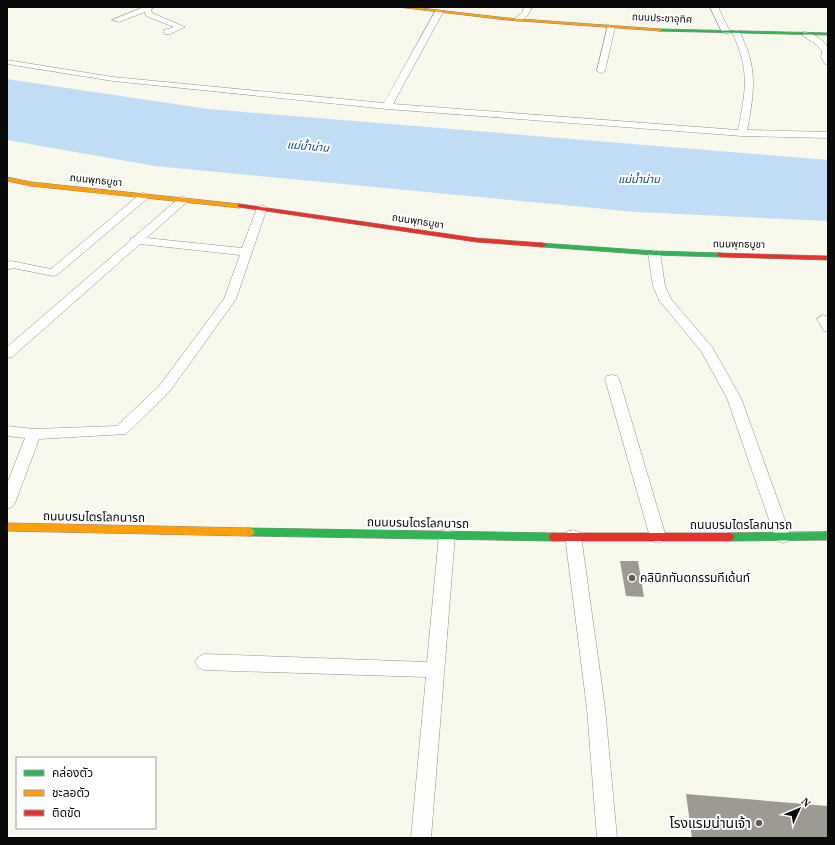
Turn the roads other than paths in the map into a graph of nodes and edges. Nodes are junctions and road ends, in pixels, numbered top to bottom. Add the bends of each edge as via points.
1 (400, 7) edge
2 (528, 7) edge
3 (714, 7) edge
4 (149, 8) edge
5 (415, 8) edge
6 (439, 12) junction
7 (518, 19) junction
8 (116, 20) dead end
9 (611, 27) junction
10 (168, 32) dead end
11 (731, 32) junction
12 (806, 34) junction
13 (828, 34) edge
14 (826, 50) edge
15 (7, 62) edge
16 (828, 62) edge
17 (601, 71) dead end
18 (387, 106) junction
19 (742, 133) junction
20 (828, 135) edge
21 (7, 179) edge
22 (144, 196) junction
23 (182, 200) junction
24 (262, 208) junction
25 (135, 240) junction
26 (246, 252) junction
27 (654, 253) junction
28 (828, 258) edge
29 (7, 267) edge
30 (7, 354) edge
31 (612, 379) dead end
32 (7, 431) edge
33 (34, 434) junction
34 (7, 503) edge
35 (7, 527) edge
36 (447, 535) junction
37 (573, 536) junction
38 (828, 536) edge
39 (658, 537) junction
40 (783, 537) junction
41 (204, 662) dead end
42 (435, 670) junction
43 (421, 838) edge
44 (607, 838) edge

1 - 5 street, ถนนประชาอุทิศ
2 - 7 street via 525,14
3 - 11 street
4 - 8 street
4 - 10 street via 149,14 181,27
5 - 6 street, ถนนประชาอุทิศ
6 - 7 street, ถนนประชาอุทิศ
6 - 18 street
7 - 9 street, ถนนประชาอุทิศ
9 - 11 street, ถนนประชาอุทิศ
9 - 17 street
11 - 12 street, ถนนประชาอุทิศ
11 - 19 street via 746,51 750,68 749,95
12 - 13 street, ถนนประชาอุทิศ
12 - 14 street
14 - 16 street via 825,58
15 - 18 street via 113,79
18 - 19 street
19 - 20 street
21 - 22 street, ถนนพุทธบูชา via 31,184
22 - 23 street, ถนนพุทธบูชา
22 - 29 street via 53,273 11,264
23 - 24 street, ถนนพุทธบูชา
23 - 25 street
24 - 26 street
24 - 27 street, ถนนพุทธบูชา via 476,240
25 - 26 street
25 - 30 street
26 - 33 street via 230,299 165,388 121,431
27 - 28 street, ถนนพุทธบูชา
27 - 40 street via 665,300 707,350 734,398
31 - 39 street
32 - 33 street
33 - 34 street
35 - 36 street, ถนนบรมไตรโลกนารถ
36 - 37 street, ถนนบรมไตรโลกนารถ
36 - 42 street
37 - 39 street, ถนนบรมไตรโลกนารถ
37 - 44 street via 596,708
38 - 40 street, ถนนบรมไตรโลกนารถ
39 - 40 street, ถนนบรมไตรโลกนารถ
41 - 42 street
42 - 43 street

